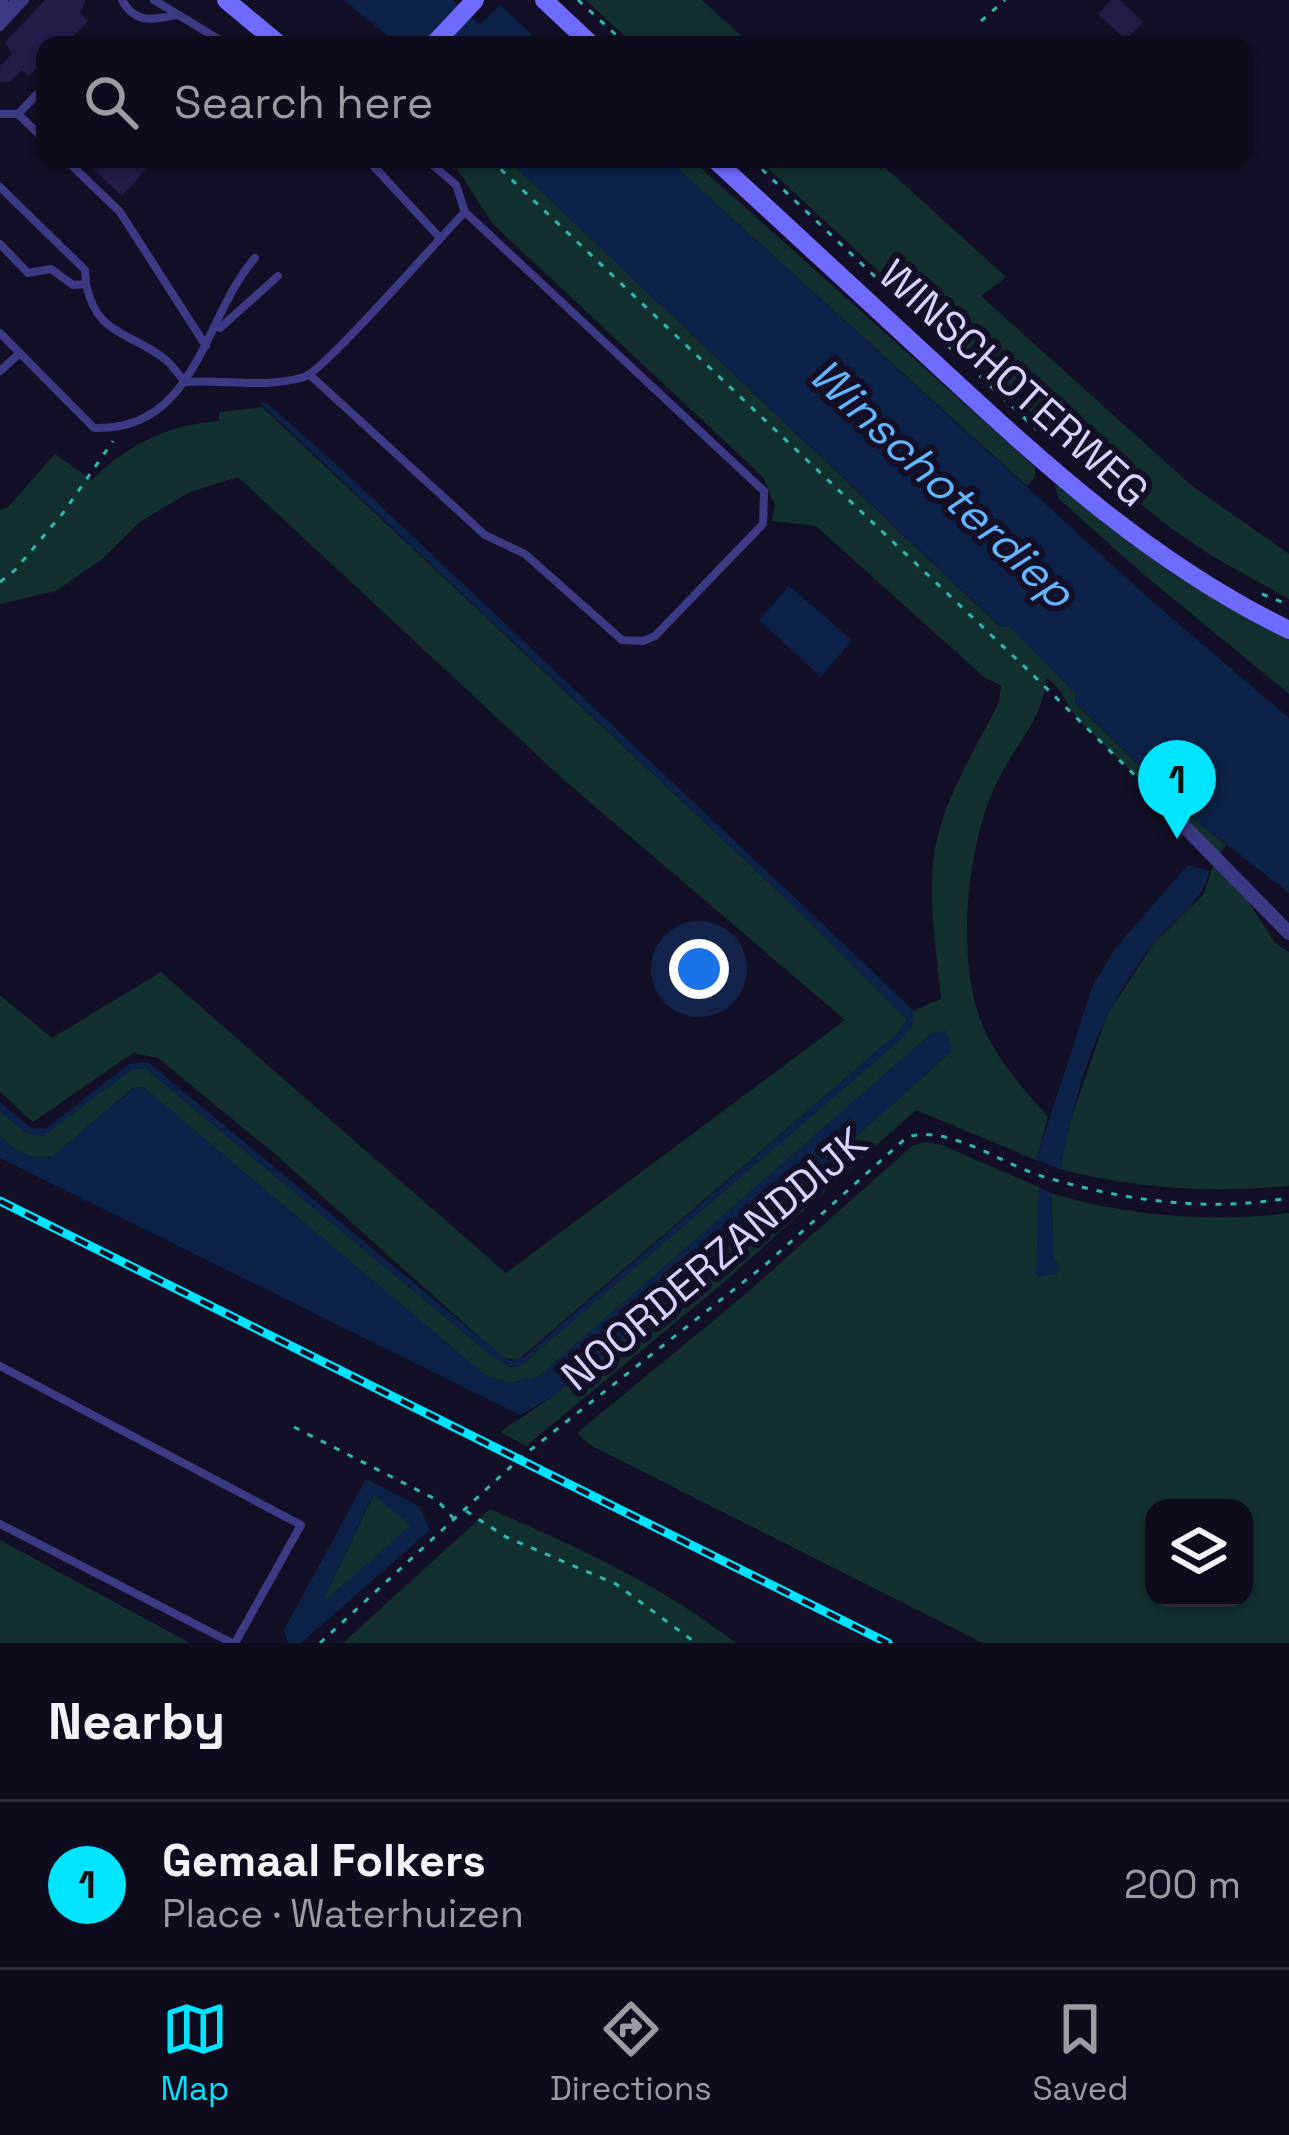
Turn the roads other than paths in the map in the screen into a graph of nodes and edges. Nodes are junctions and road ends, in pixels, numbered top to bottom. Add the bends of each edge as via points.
1 (15, 0) edge
2 (25, 0) edge
3 (122, 0) edge
4 (154, 0) edge
5 (226, 0) edge
6 (544, 0) edge
7 (470, 5) edge
8 (178, 15) junction
9 (0, 16) edge
10 (0, 26) edge
11 (213, 36) edge
12 (269, 36) edge
13 (441, 36) edge
14 (582, 36) edge
15 (36, 95) edge
16 (0, 114) edge
17 (18, 114) junction
18 (36, 131) edge
19 (74, 168) edge
20 (376, 168) edge
21 (436, 168) edge
22 (724, 168) edge
23 (0, 187) edge
24 (465, 212) junction
25 (440, 238) junction
26 (0, 244) edge
27 (255, 258) dead end
28 (278, 276) dead end
29 (86, 284) junction
30 (0, 333) edge
31 (215, 333) junction
32 (206, 346) junction
33 (20, 353) junction
34 (0, 371) edge
35 (311, 376) junction
36 (184, 382) junction
37 (1289, 630) edge
38 (1181, 823) road end
39 (1289, 933) edge
40 (0, 1366) edge
41 (0, 1524) edge
42 (234, 1643) edge

1 - 9 lane
2 - 10 lane
3 - 8 lane via 148,21
4 - 8 lane
5 - 12 main road
6 - 14 main road
7 - 13 main road
8 - 11 lane
15 - 17 lane
16 - 17 lane
17 - 18 lane
19 - 32 lane via 120,212
20 - 25 lane
21 - 24 lane via 456,185
22 - 37 main road, WINSCHOTERWEG via 1112,521
23 - 29 lane via 85,270
24 - 25 lane
24 - 35 lane via 764,491 763,524 656,636 622,640 525,554 485,536
25 - 35 lane
26 - 29 lane via 28,274 51,269 73,285
27 - 31 lane
28 - 31 lane
29 - 36 lane via 91,308 110,329 167,361
30 - 33 lane
31 - 32 lane
32 - 36 lane
33 - 34 lane
33 - 36 lane via 94,428 120,429 144,418
35 - 36 lane
38 - 39 street
40 - 42 lane via 301,1526
41 - 42 lane

